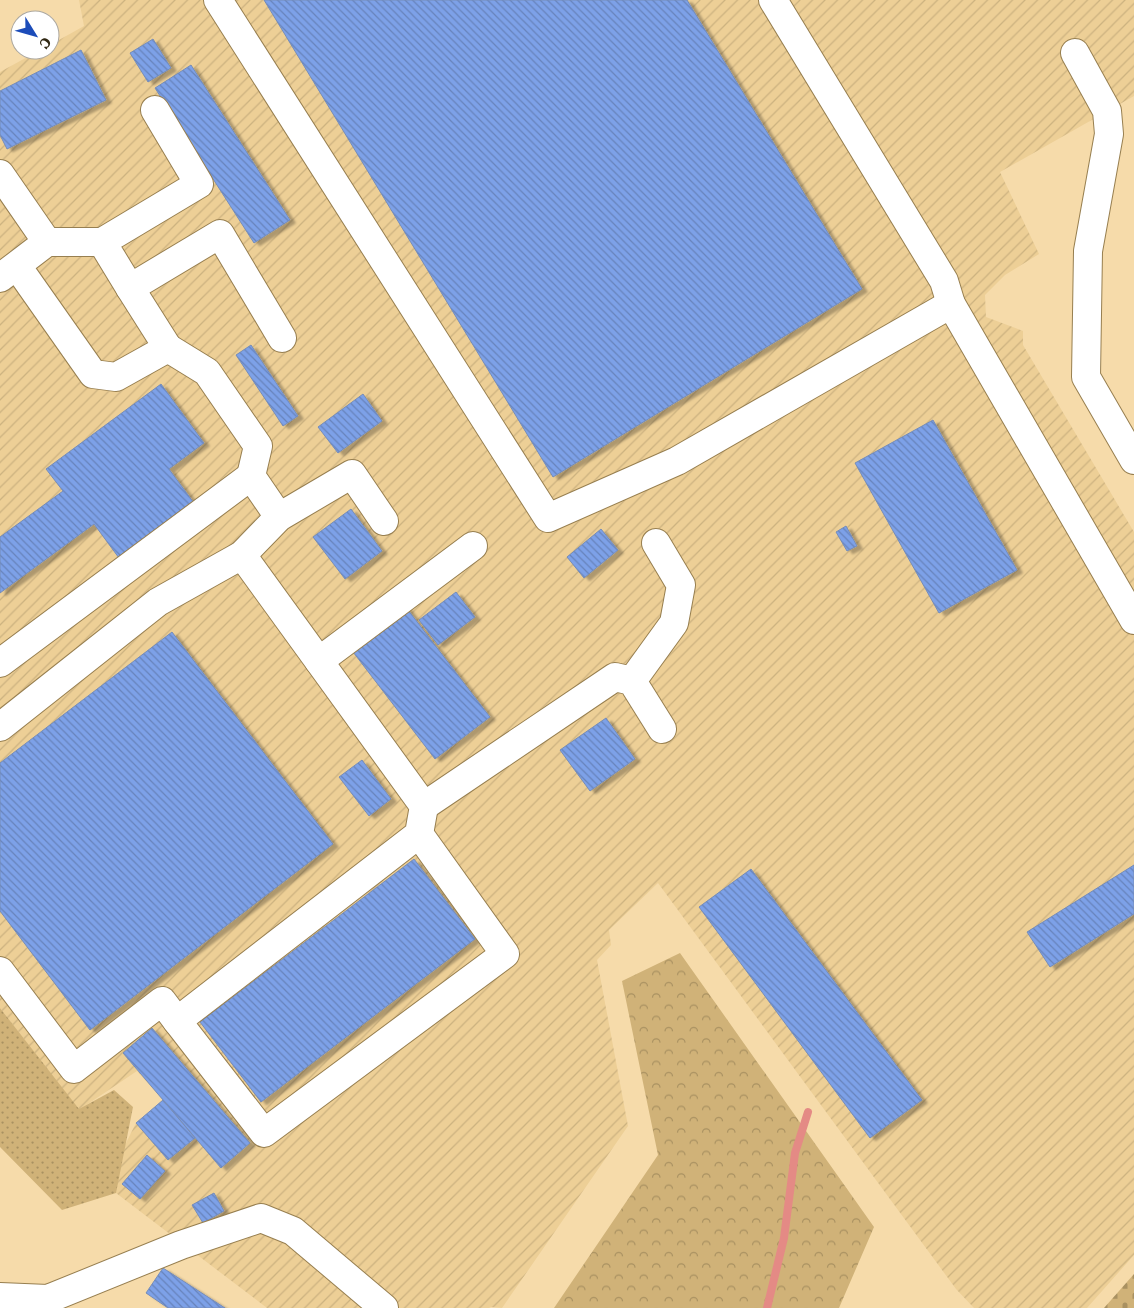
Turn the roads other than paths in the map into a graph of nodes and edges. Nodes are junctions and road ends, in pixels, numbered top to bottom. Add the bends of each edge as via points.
1 (218, 0) edge
2 (773, 0) edge
3 (1075, 53) dead end
4 (155, 110) dead end
5 (0, 174) edge
6 (47, 242) junction
7 (102, 242) junction
8 (8, 272) edge
9 (130, 288) junction
10 (951, 304) junction
11 (282, 338) dead end
12 (168, 348) junction
13 (1134, 460) edge
14 (251, 476) junction
15 (279, 517) junction
16 (384, 521) dead end
17 (656, 543) dead end
18 (473, 546) dead end
19 (242, 556) junction
20 (1134, 620) edge
21 (318, 661) junction
22 (0, 663) edge
23 (632, 681) junction
24 (0, 727) edge
25 (662, 729) dead end
26 (424, 806) junction
27 (419, 834) junction
28 (0, 971) edge
29 (177, 1020) junction
30 (0, 1297) edge
31 (384, 1308) edge

1 - 10 lane via 548,518 677,461
2 - 10 lane via 944,281
3 - 13 lane via 1107,111 1109,134 1088,251 1086,376
4 - 7 lane via 199,184
5 - 6 lane
6 - 7 lane
6 - 8 lane
7 - 9 lane
8 - 12 lane via 92,374 116,377
9 - 11 lane via 220,234
9 - 12 lane
10 - 20 lane
12 - 14 lane via 207,372 258,446
14 - 15 lane
14 - 22 lane
15 - 16 lane via 352,474
15 - 19 lane
17 - 23 lane via 681,585 674,623
18 - 21 lane
19 - 21 lane
19 - 24 lane via 158,602
21 - 26 lane
23 - 25 lane
23 - 26 lane via 615,676
26 - 27 lane
27 - 29 lane
27 - 29 lane via 505,954 264,1133
28 - 29 lane via 74,1069 162,1001
30 - 31 lane via 48,1298 261,1218 293,1231

